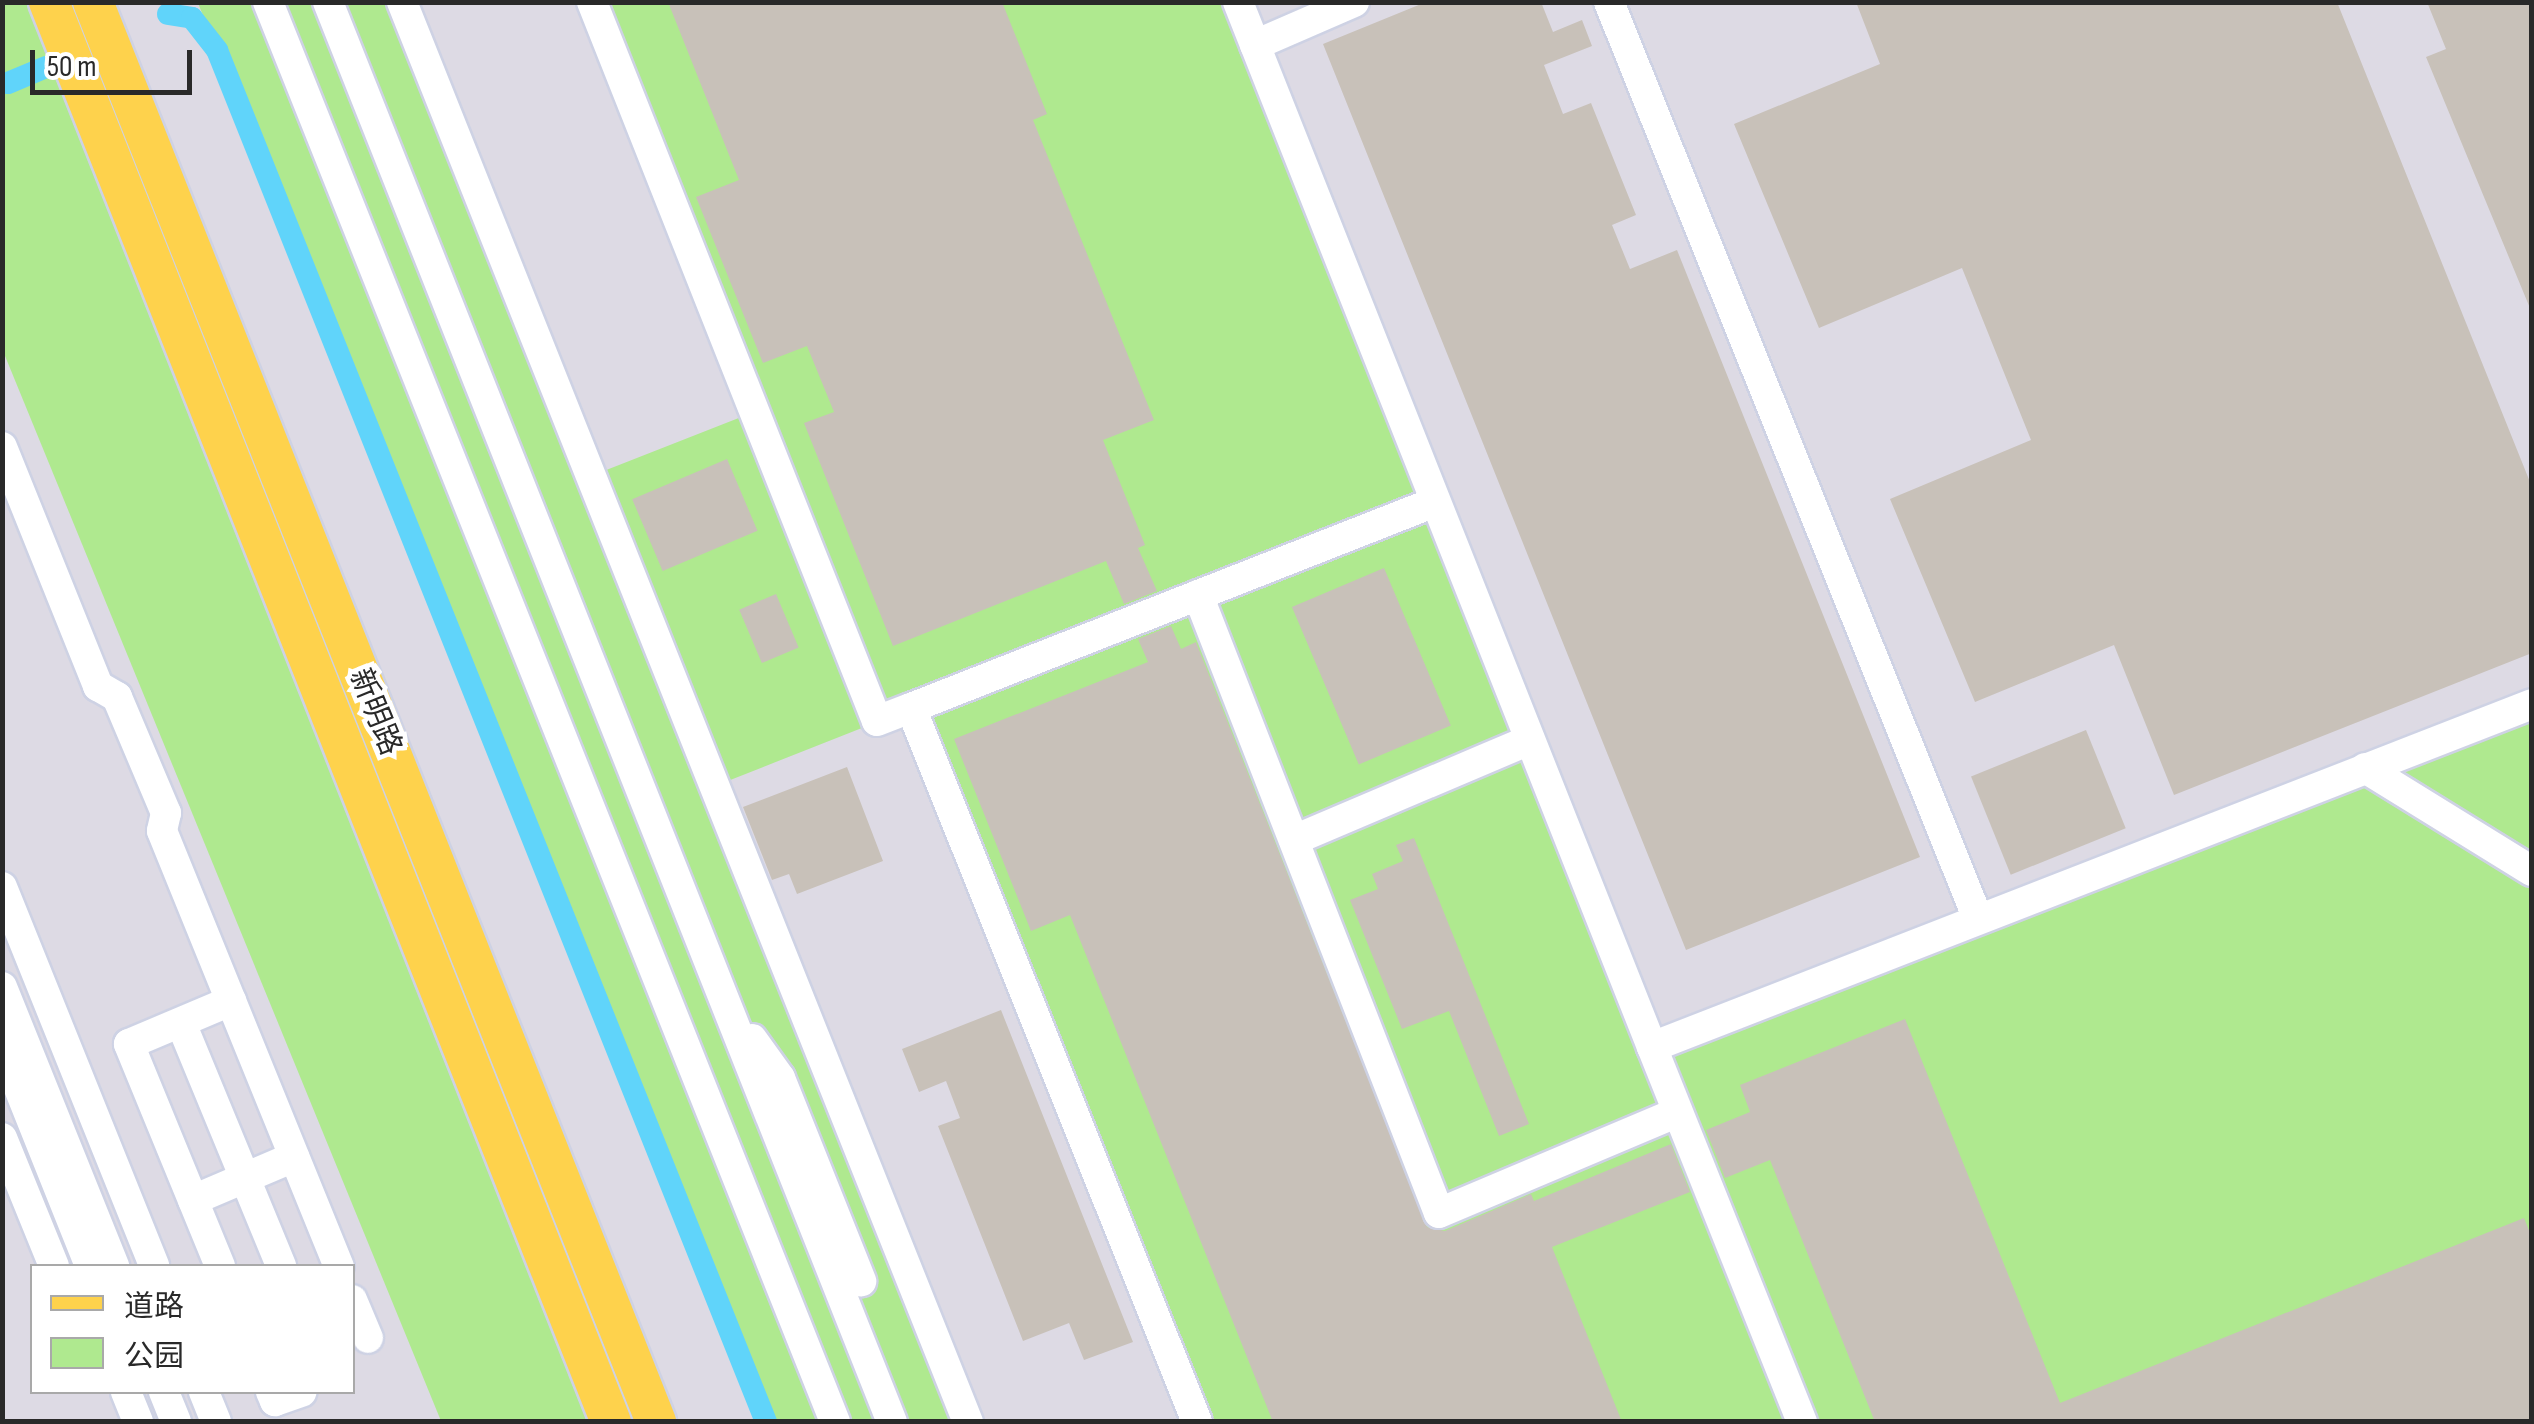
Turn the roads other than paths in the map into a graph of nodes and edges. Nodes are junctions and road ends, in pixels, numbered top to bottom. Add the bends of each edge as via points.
1 (48, 2) edge
2 (93, 2) edge
3 (268, 2) edge
4 (328, 2) edge
5 (402, 2) edge
6 (592, 2) edge
7 (1238, 2) edge
8 (1354, 2) edge
9 (1610, 2) edge
10 (1255, 45) junction
11 (2, 447) edge
12 (1435, 502) junction
13 (16, 521) edge
14 (1198, 595) junction
15 (2532, 704) edge
16 (911, 708) junction
17 (1530, 740) junction
18 (2366, 768) junction
19 (1294, 840) junction
20 (2532, 870) edge
21 (2, 887) edge
22 (2, 910) edge
23 (1978, 919) junction
24 (2, 934) edge
25 (2, 987) edge
26 (231, 1002) junction
27 (181, 1023) junction
28 (2, 1046) edge
29 (1652, 1047) junction
30 (2, 1083) edge
31 (1678, 1112) junction
32 (7, 1124) edge
33 (294, 1157) junction
34 (244, 1178) junction
35 (192, 1200) junction
36 (53, 1264) edge
37 (75, 1264) edge
38 (89, 1264) edge
39 (113, 1264) edge
40 (134, 1264) edge
41 (143, 1264) edge
42 (153, 1264) edge
43 (219, 1264) edge
44 (280, 1264) edge
45 (338, 1264) edge
46 (906, 1265) junction
47 (850, 1285) junction
48 (355, 1307) edge
49 (368, 1338) dead end
50 (105, 1394) edge
51 (127, 1394) edge
52 (141, 1394) edge
53 (165, 1394) edge
54 (186, 1394) edge
55 (195, 1394) edge
56 (205, 1394) edge
57 (272, 1394) edge
58 (296, 1394) edge
59 (116, 1422) edge
60 (138, 1422) edge
61 (152, 1422) edge
62 (176, 1422) edge
63 (197, 1422) edge
64 (206, 1422) edge
65 (216, 1422) edge
66 (611, 1422) edge
67 (656, 1422) edge
68 (834, 1422) edge
69 (892, 1422) edge
70 (968, 1422) edge
71 (1197, 1422) edge
72 (1802, 1422) edge

1 - 66 main road, 新明路
2 - 67 main road, 新明路
3 - 68 lane
4 - 47 lane via 726,1004
5 - 46 lane
6 - 16 lane via 877,722
7 - 10 lane
8 - 10 lane
9 - 23 lane
10 - 12 lane
11 - 13 lane
12 - 14 lane
12 - 17 lane
13 - 26 lane via 98,686 117,697 166,813 162,831
14 - 16 lane
14 - 19 lane
15 - 18 lane
16 - 71 lane
17 - 19 lane
17 - 29 lane
18 - 20 lane
18 - 23 lane
19 - 31 lane via 1439,1212
21 - 42 lane
22 - 41 lane
23 - 29 lane
24 - 40 lane
25 - 39 lane
26 - 27 lane
26 - 33 lane
27 - 34 lane
27 - 35 lane via 129,1044
28 - 38 lane
29 - 31 lane
30 - 32 lane
31 - 72 lane
32 - 36 lane
32 - 37 lane
33 - 34 lane
33 - 45 lane
34 - 35 lane
34 - 44 lane
35 - 43 lane
46 - 47 lane
46 - 70 lane
47 - 69 lane
48 - 49 lane
50 - 59 lane
51 - 60 lane
52 - 61 lane
53 - 62 lane
54 - 63 lane
55 - 64 lane
56 - 65 lane
57 - 58 lane via 275,1402

